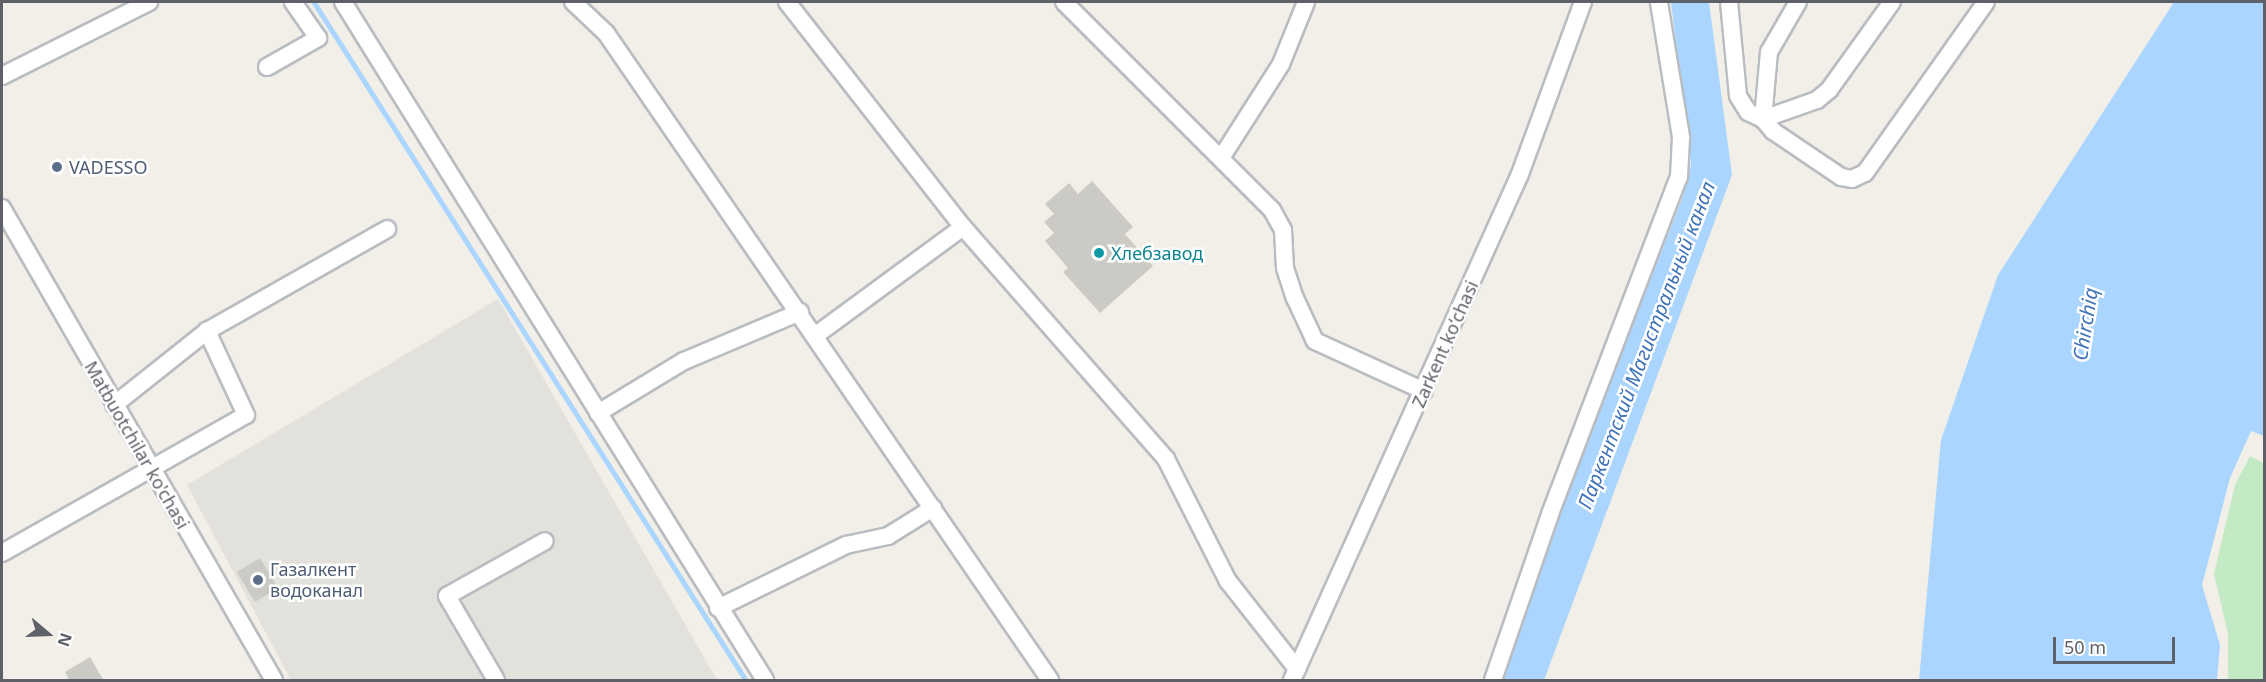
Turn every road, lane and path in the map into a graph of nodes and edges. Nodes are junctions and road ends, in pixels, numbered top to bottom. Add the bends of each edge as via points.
1 (149, 2) edge
2 (293, 2) edge
3 (343, 2) edge
4 (573, 2) edge
5 (787, 2) edge
6 (1064, 2) edge
7 (1306, 2) edge
8 (1583, 2) edge
9 (1659, 2) edge
10 (1729, 2) edge
11 (1798, 2) edge
12 (1892, 2) edge
13 (1986, 2) edge
14 (267, 67) dead end
15 (2, 76) edge
16 (1763, 120) junction
17 (1221, 158) junction
18 (2, 208) edge
19 (963, 228) junction
20 (387, 230) dead end
21 (800, 312) junction
22 (207, 331) junction
23 (816, 335) junction
24 (1424, 392) junction
25 (114, 405) junction
26 (598, 413) junction
27 (151, 470) junction
28 (933, 508) junction
29 (545, 541) dead end
30 (2, 553) edge
31 (718, 608) junction
32 (1294, 675) edge
33 (274, 681) edge
34 (496, 681) edge
35 (765, 681) edge
36 (1050, 681) edge
37 (1493, 681) edge

1 - 15 street
2 - 14 street via 318,38
3 - 26 street
4 - 21 street via 606,33
5 - 19 street
6 - 17 street
7 - 17 street via 1281,64
8 - 24 street, Zarkent koʻchasi via 1520,174
9 - 37 street via 1681,137 1679,177 1550,514
10 - 16 street via 1738,96 1748,112
11 - 16 street via 1769,52
12 - 16 street via 1829,90 1817,100
13 - 16 street via 1865,173 1852,179 1841,177
17 - 24 street via 1272,210 1283,230 1285,268 1316,341
18 - 25 street, Matbuotchilar ko'chasi
19 - 23 street
19 - 32 street via 1166,459 1228,581
20 - 22 street
21 - 23 street
21 - 26 street via 684,361
22 - 25 street
22 - 27 street via 246,415
23 - 28 street
24 - 32 street, Zarkent koʻchasi
25 - 27 street, Matbuotchilar ko'chasi
26 - 31 street
27 - 30 street
27 - 33 street, Matbuotchilar ko'chasi
28 - 31 street via 888,536 846,545
28 - 36 street
29 - 34 street via 447,596
31 - 35 street

